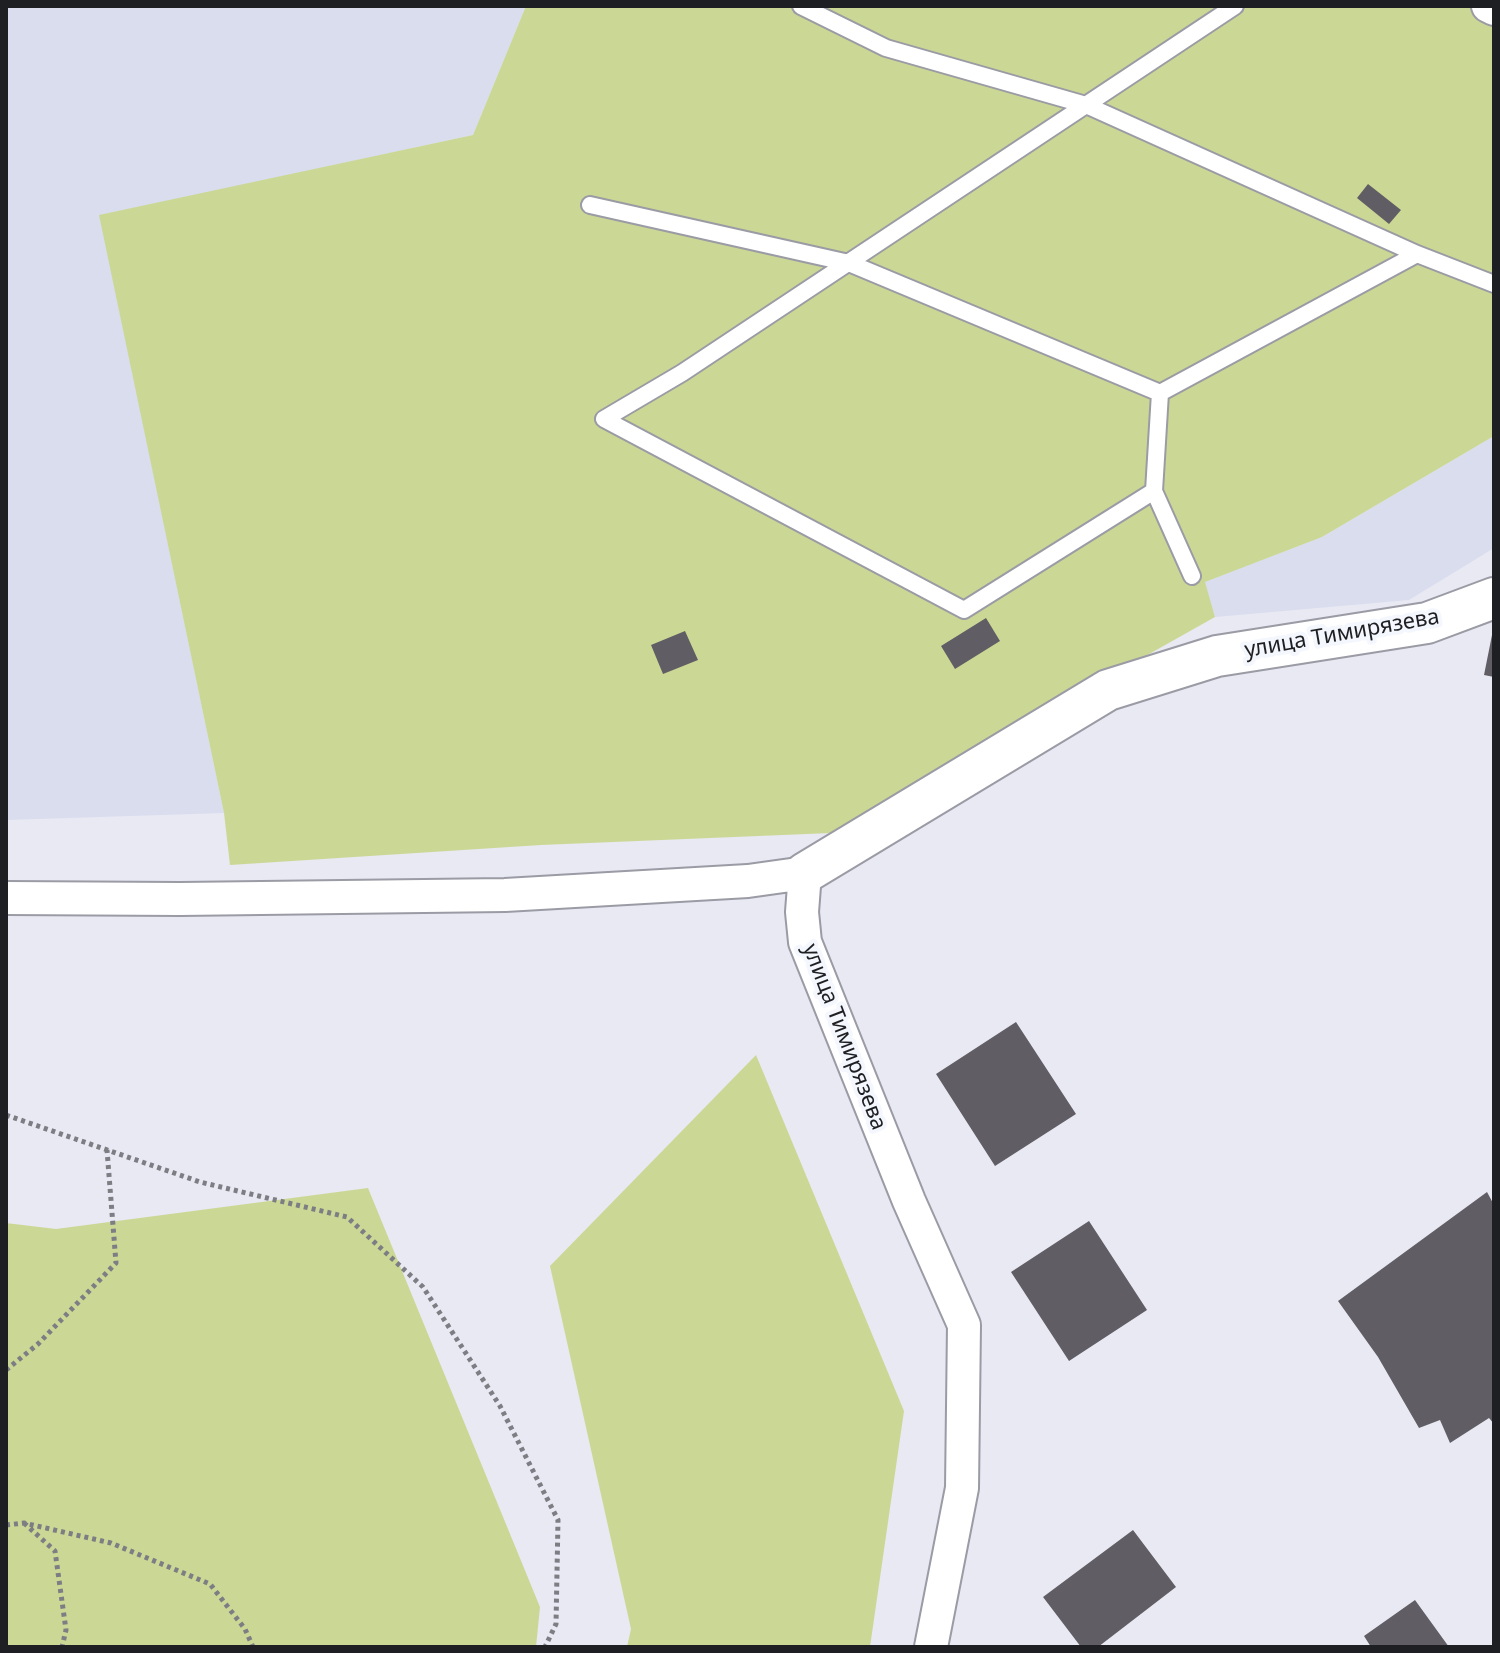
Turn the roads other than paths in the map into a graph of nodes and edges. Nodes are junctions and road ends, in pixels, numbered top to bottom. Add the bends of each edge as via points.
1 (801, 6) edge
2 (1235, 6) edge
3 (1488, 6) edge
4 (1494, 9) edge
5 (1086, 105) junction
6 (590, 205) dead end
7 (1417, 254) junction
8 (849, 263) junction
9 (1494, 284) edge
10 (1160, 393) junction
11 (1154, 491) junction
12 (1192, 576) dead end
13 (1487, 610) edge
14 (805, 873) junction
15 (6, 898) edge
16 (931, 1647) edge

1 - 5 lane via 886,48
2 - 5 lane
3 - 4 street
5 - 7 lane
5 - 8 lane
6 - 8 lane
7 - 9 lane
7 - 10 lane
8 - 10 lane
8 - 11 lane via 604,419 964,610
10 - 11 lane
11 - 12 lane
13 - 14 street, улица Тимирязева via 1217,656 1108,690
14 - 15 street via 505,895
14 - 16 street, улица Тимирязева via 805,942 964,1325 962,1488

